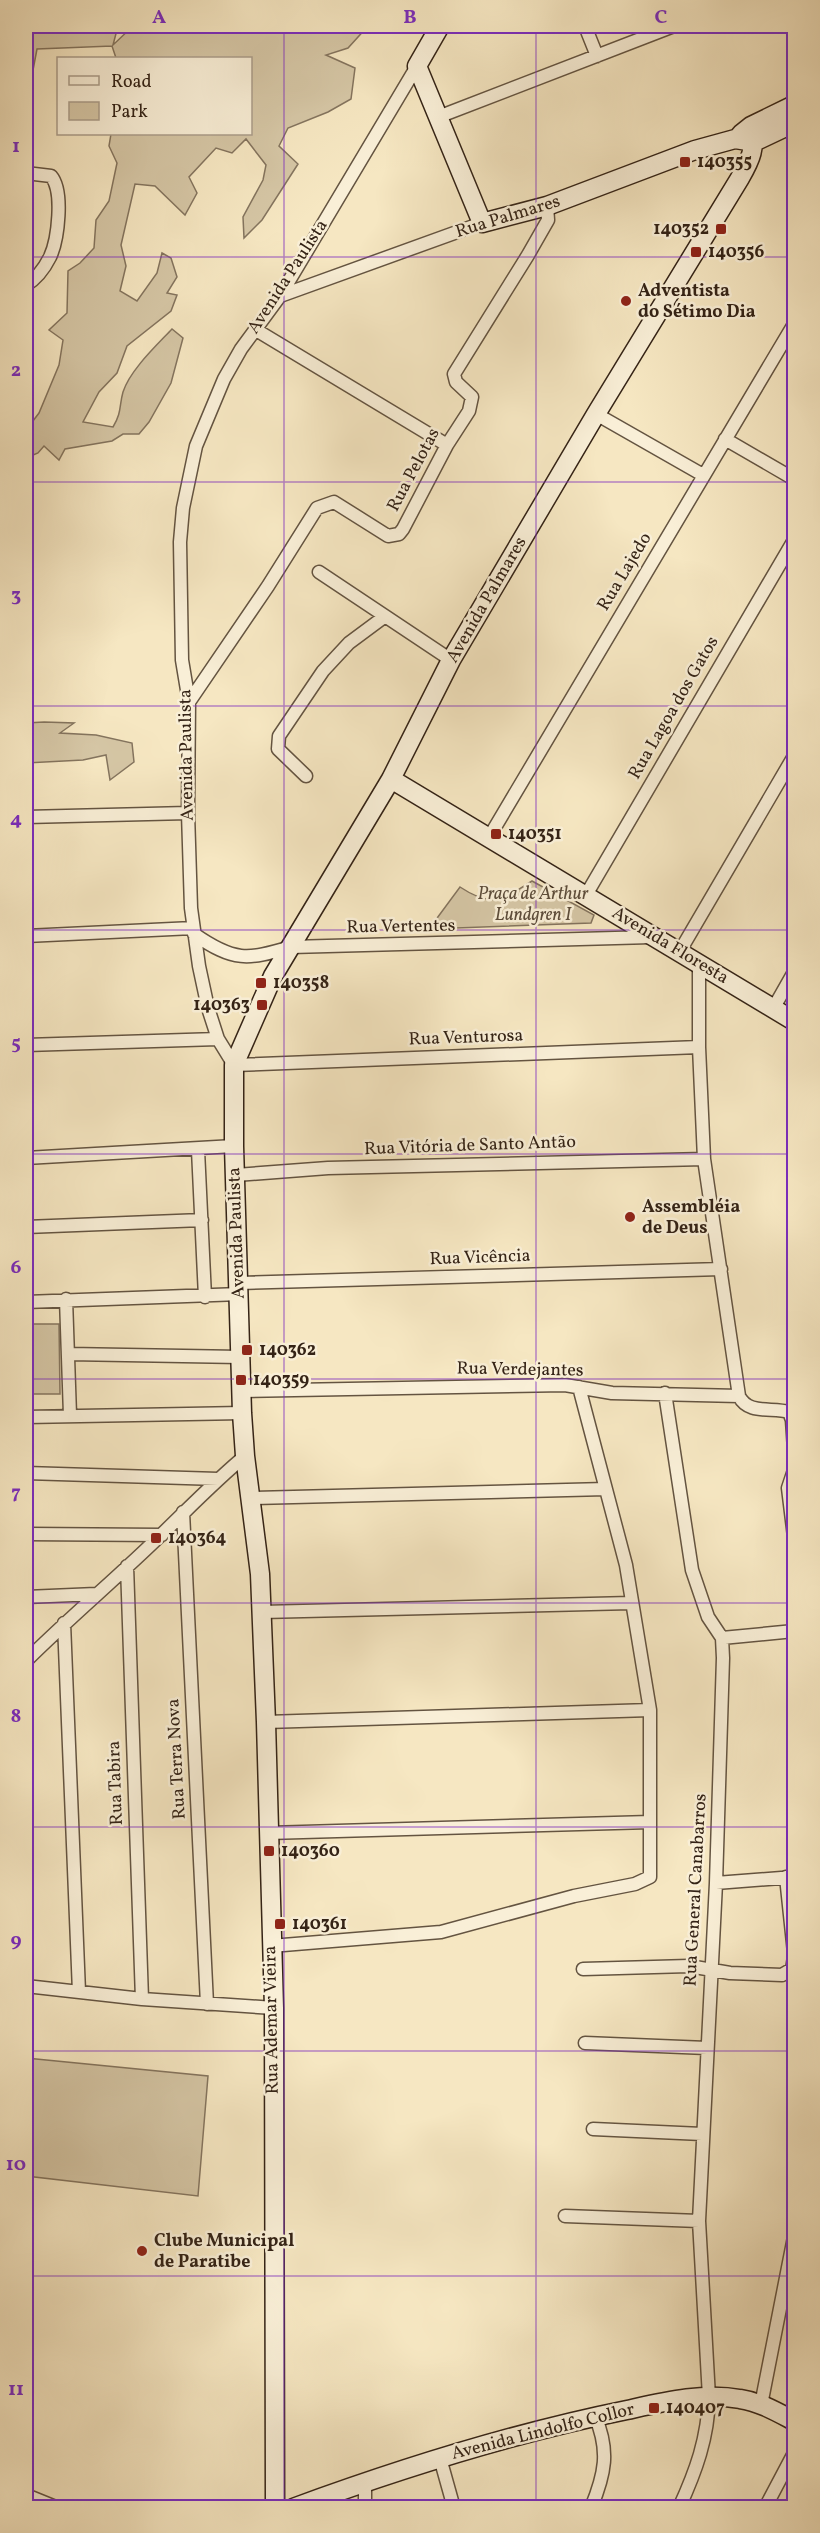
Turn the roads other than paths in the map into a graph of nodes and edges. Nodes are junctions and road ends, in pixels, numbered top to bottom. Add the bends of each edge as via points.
1 (440, 26) edge
2 (585, 26) edge
3 (674, 26) edge
4 (597, 56) junction
5 (417, 66) junction
6 (795, 105) edge
7 (438, 117) junction
8 (795, 123) edge
9 (753, 134) junction
10 (26, 172) edge
11 (547, 206) junction
12 (482, 223) junction
13 (26, 285) edge
14 (280, 296) junction
15 (795, 324) edge
16 (256, 330) junction
17 (596, 414) junction
18 (725, 439) junction
19 (447, 445) junction
20 (703, 475) junction
21 (795, 480) edge
22 (795, 540) edge
23 (319, 572) dead end
24 (384, 617) junction
25 (451, 660) junction
26 (189, 702) junction
27 (795, 756) edge
28 (306, 776) dead end
29 (391, 779) junction
30 (188, 813) junction
31 (26, 817) edge
32 (488, 839) junction
33 (585, 895) junction
34 (194, 931) junction
35 (26, 936) edge
36 (653, 937) junction
37 (291, 947) junction
38 (680, 951) junction
39 (699, 964) junction
40 (795, 972) edge
41 (773, 1009) junction
42 (795, 1021) edge
43 (218, 1040) junction
44 (26, 1045) edge
45 (699, 1047) junction
46 (234, 1065) junction
47 (234, 1146) junction
48 (198, 1150) junction
49 (26, 1158) edge
50 (704, 1159) junction
51 (236, 1175) junction
52 (202, 1220) junction
53 (26, 1227) edge
54 (721, 1269) junction
55 (240, 1288) junction
56 (206, 1297) junction
57 (66, 1299) junction
58 (26, 1302) edge
59 (69, 1354) junction
60 (240, 1357) junction
61 (579, 1387) junction
62 (242, 1391) junction
63 (665, 1393) junction
64 (739, 1396) junction
65 (242, 1413) junction
66 (70, 1415) junction
67 (26, 1417) edge
68 (795, 1450) edge
69 (245, 1456) junction
70 (795, 1470) edge
71 (26, 1473) edge
72 (218, 1479) junction
73 (606, 1489) junction
74 (252, 1498) junction
75 (183, 1512) junction
76 (26, 1534) edge
77 (162, 1535) junction
78 (794, 1537) edge
79 (127, 1566) junction
80 (96, 1594) junction
81 (26, 1597) edge
82 (631, 1603) junction
83 (262, 1612) junction
84 (64, 1623) junction
85 (795, 1631) edge
86 (722, 1638) junction
87 (26, 1661) edge
88 (650, 1710) junction
89 (266, 1722) junction
90 (650, 1822) junction
91 (268, 1833) junction
92 (790, 1877) edge
93 (716, 1883) junction
94 (271, 1946) junction
95 (795, 1955) edge
96 (583, 1969) dead end
97 (710, 1970) junction
98 (26, 1986) edge
99 (79, 1992) junction
100 (142, 1999) junction
101 (207, 2004) junction
102 (274, 2008) junction
103 (585, 2043) dead end
104 (707, 2048) junction
105 (593, 2129) dead end
106 (702, 2134) junction
107 (565, 2216) dead end
108 (699, 2221) junction
109 (795, 2237) edge
110 (709, 2397) junction
111 (761, 2404) junction
112 (596, 2416) junction
113 (795, 2421) edge
114 (795, 2452) edge
115 (440, 2458) junction
116 (364, 2482) junction
117 (26, 2495) edge
118 (58, 2508) edge
119 (275, 2508) edge
120 (293, 2508) edge
121 (364, 2508) edge
122 (454, 2508) edge
123 (591, 2508) edge
124 (679, 2508) edge
125 (765, 2508) edge

1 - 5 main road, Avenida Paulista
2 - 4 street
3 - 4 street
4 - 7 street
5 - 7 main road
5 - 14 street, Avenida Paulista
6 - 9 main road
7 - 12 main road
8 - 9 main road
9 - 11 main road, Rua Palmares via 695,150
9 - 17 main road, Avenida Palmares via 747,166
10 - 13 street via 48,174 54,179 58,217 50,257
11 - 12 main road, Rua Palmares
11 - 19 street, Rua Pelotas via 548,220 454,374 456,382 472,397
12 - 14 street, Rua Palmares
14 - 16 street, Avenida Paulista
15 - 18 street, Rua Lajedo
16 - 19 street
16 - 26 street, Avenida Paulista via 241,349 209,411 196,446 183,508 182,660
17 - 20 street
17 - 25 main road, Avenida Palmares
18 - 20 street, Rua Lajedo
18 - 21 street
19 - 26 street, Rua Pelotas via 399,534 380,533 334,502 317,507
20 - 32 street, Rua Lajedo
22 - 33 street, Rua Lagoa dos Gatos
23 - 24 street
24 - 25 street
24 - 28 street via 349,643 323,671 279,736 278,749
25 - 29 main road, Avenida Palmares
26 - 30 street, Avenida Paulista
27 - 38 street
29 - 32 main road, Avenida Floresta
29 - 37 main road, Avenida Palmares
30 - 31 street
30 - 34 street, Avenida Paulista
32 - 33 main road, Avenida Floresta
33 - 36 main road, Avenida Floresta
34 - 35 street
34 - 37 street, Rua Vertentes via 222,951 249,958
34 - 43 street, Avenida Paulista
36 - 37 street, Rua Vertentes
36 - 38 main road, Avenida Floresta
37 - 46 main road, Avenida Palmares via 273,976
38 - 39 main road, Avenida Floresta
39 - 41 main road, Avenida Floresta
39 - 45 street
40 - 41 street
41 - 42 main road, Avenida Floresta
43 - 44 street
43 - 46 street, Avenida Paulista
45 - 46 street, Rua Venturosa
45 - 50 street
46 - 47 main road, Avenida Paulista
47 - 48 street
47 - 51 main road, Avenida Paulista
48 - 49 street
48 - 52 street
50 - 51 street, Rua Vitória de Santo Antão via 328,1168
50 - 54 street
51 - 55 main road, Avenida Paulista
52 - 53 street
52 - 56 street
54 - 55 street, Rua Vicência
54 - 64 street
55 - 56 street, Rua Vicência
55 - 60 main road, Avenida Paulista
56 - 57 street, Rua Vicência
57 - 58 street, Rua Vicência
57 - 59 street
59 - 60 street
59 - 66 street
60 - 62 main road, Avenida Paulista
61 - 62 street, Rua Verdejantes
61 - 63 street, Rua Verdejantes via 612,1393
61 - 73 street
62 - 65 main road, Avenida Paulista
63 - 64 street, Rua Verdejantes
63 - 86 street via 693,1570 708,1617
64 - 68 street, Rua Verdejantes via 751,1407 789,1412
65 - 66 street
65 - 69 main road, Avenida Paulista
66 - 67 street
69 - 72 street
69 - 74 main road, Avenida Paulista
70 - 78 street via 788,1488
71 - 72 street
72 - 75 street
73 - 74 street
73 - 82 street via 622,1546
74 - 83 main road, Rua Ademar Vieira
75 - 77 street
75 - 101 street, Rua Terra Nova
76 - 77 street
77 - 79 street
79 - 80 street
79 - 100 street, Rua Tabira
80 - 81 street
80 - 84 street
82 - 83 street
82 - 88 street
83 - 89 main road, Rua Ademar Vieira
84 - 87 street
84 - 99 street
85 - 86 street
86 - 93 street, Rua General Canabarros
88 - 89 street
88 - 90 street
89 - 91 main road, Rua Ademar Vieira
90 - 91 street
90 - 94 street via 650,1876 635,1884 574,1896 441,1932
91 - 94 main road, Rua Ademar Vieira
92 - 93 street
92 - 95 street
93 - 97 street, Rua General Canabarros
94 - 102 main road, Rua Ademar Vieira
95 - 97 street via 788,1973
96 - 97 street via 688,1966
97 - 104 street, Rua General Canabarros
98 - 99 street
99 - 100 street
100 - 101 street
101 - 102 street
102 - 119 main road, Rua Ademar Vieira
103 - 104 street
104 - 106 street, Rua General Canabarros
105 - 106 street
106 - 108 street, Rua General Canabarros
107 - 108 street
108 - 110 street, Rua General Canabarros
109 - 111 street
110 - 111 main road, Avenida Lindolfo Collor via 739,2398
110 - 112 main road, Avenida Lindolfo Collor
110 - 124 street, Rua General Canabarros via 703,2449
111 - 113 main road, Avenida Lindolfo Collor
112 - 115 main road, Avenida Lindolfo Collor
112 - 123 street via 605,2464
114 - 125 street
115 - 116 main road, Avenida Lindolfo Collor
115 - 122 street
116 - 120 main road, Avenida Lindolfo Collor
116 - 121 street
117 - 118 street

